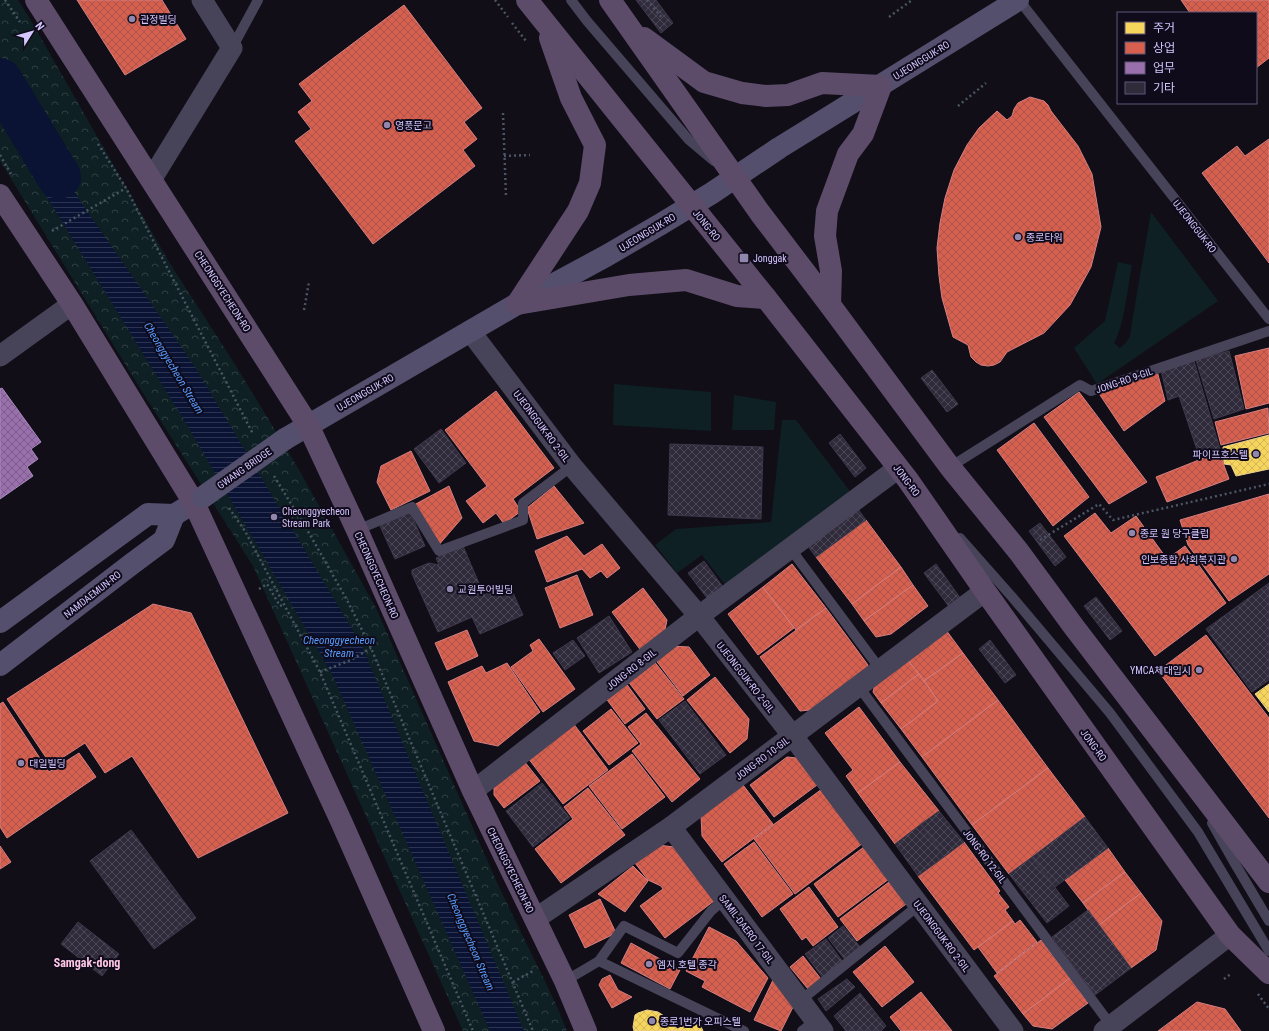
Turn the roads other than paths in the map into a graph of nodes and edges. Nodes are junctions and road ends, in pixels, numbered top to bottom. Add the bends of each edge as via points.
1 (36, 0) edge
2 (202, 0) edge
3 (258, 0) edge
4 (527, 0) edge
5 (572, 0) edge
6 (610, 0) edge
7 (1018, 0) edge
8 (545, 23) junction
9 (630, 28) junction
10 (232, 48) junction
11 (881, 86) junction
12 (735, 177) junction
13 (151, 180) junction
14 (0, 195) edge
15 (692, 205) junction
16 (766, 298) junction
17 (72, 304) junction
18 (517, 304) junction
19 (830, 305) junction
20 (1269, 319) edge
21 (470, 331) junction
22 (1269, 331) edge
23 (0, 356) edge
24 (308, 425) junction
25 (572, 466) junction
26 (950, 467) junction
27 (903, 474) junction
28 (199, 500) junction
29 (174, 515) junction
30 (357, 530) junction
31 (790, 548) junction
32 (984, 591) junction
33 (699, 616) junction
34 (0, 622) edge
35 (0, 665) edge
36 (880, 669) junction
37 (859, 687) junction
38 (792, 735) junction
39 (1186, 775) junction
40 (473, 791) junction
41 (671, 827) junction
42 (1267, 877) edge
43 (725, 899) junction
44 (919, 905) junction
45 (535, 919) junction
46 (1269, 921) edge
47 (1230, 935) junction
48 (1269, 951) edge
49 (599, 961) junction
50 (1269, 973) edge
51 (565, 981) junction
52 (801, 1000) junction
53 (814, 1028) edge
54 (1110, 1029) edge
55 (434, 1031) edge
56 (586, 1031) edge
57 (744, 1031) edge
58 (1013, 1031) edge

1 - 13 main road, CHEONGGYECHEON-RO
2 - 10 street
3 - 10 lane
4 - 8 main road, JONG-RO
5 - 12 lane via 689,140
6 - 9 main road
7 - 11 main road, UJEONGGUK-RO
7 - 20 lane, UJEONGGUK-RO
8 - 15 main road, JONG-RO
8 - 18 main road via 571,98 594,145 590,182 578,211
9 - 11 main road via 704,82 742,93 788,95 822,83
9 - 12 main road
10 - 13 street
11 - 12 main road, UJEONGGUK-RO
11 - 19 main road via 863,134 848,154 827,211 825,236 831,271
12 - 15 main road, UJEONGGUK-RO
12 - 19 main road
13 - 24 main road, CHEONGGYECHEON-RO
14 - 17 main road
15 - 16 main road, JONG-RO
15 - 18 main road, UJEONGGUK-RO via 606,256
16 - 18 main road via 737,296 686,280 629,285
16 - 27 main road, JONG-RO
17 - 23 street
17 - 28 main road
18 - 21 main road, UJEONGGUK-RO
19 - 26 main road
21 - 24 main road, UJEONGGUK-RO
21 - 25 street, UJEONGGUK-RO 2-GIL
22 - 26 lane, JONG-RO 9-GIL via 1091,391 1080,385
24 - 28 main road, GWANG BRIDGE, bridge
24 - 30 main road, CHEONGGYECHEON-RO
25 - 30 lane via 523,502 523,520 439,551 412,507
25 - 33 street, UJEONGGUK-RO 2-GIL
26 - 39 main road via 1019,552
27 - 31 street, JONG-RO 8-GIL
27 - 32 main road, JONG-RO
27 - 48 lane via 1014,598 1110,713 1198,832
28 - 29 main road
28 - 55 main road
29 - 34 main road via 148,514
29 - 35 main road, NAMDAEMUN-RO via 164,540
30 - 40 main road, CHEONGGYECHEON-RO
31 - 33 street, JONG-RO 8-GIL
31 - 36 lane
32 - 36 street, JONG-RO 10-GIL
32 - 47 main road, JONG-RO
33 - 38 street, UJEONGGUK-RO 2-GIL
33 - 40 street, JONG-RO 8-GIL
36 - 37 street, JONG-RO 10-GIL
37 - 38 street, JONG-RO 10-GIL
37 - 54 lane, JONG-RO 12-GIL
38 - 41 street, JONG-RO 10-GIL
38 - 44 street, UJEONGGUK-RO 2-GIL
39 - 42 main road
39 - 46 lane
40 - 45 main road, CHEONGGYECHEON-RO
41 - 43 street, SAMIL-DAERO 17-GIL
41 - 45 street, JONG-RO 10-GIL
43 - 49 lane via 711,910 678,953 624,926
43 - 52 street, SAMIL-DAERO 17-GIL
44 - 52 lane
44 - 58 street, UJEONGGUK-RO 2-GIL
45 - 51 main road, CHEONGGYECHEON-RO
47 - 50 main road, JONG-RO
47 - 54 street, JONG-RO 12-GIL
49 - 51 lane
49 - 57 lane
51 - 56 main road, CHEONGGYECHEON-RO
52 - 53 street, SAMIL-DAERO 17-GIL

